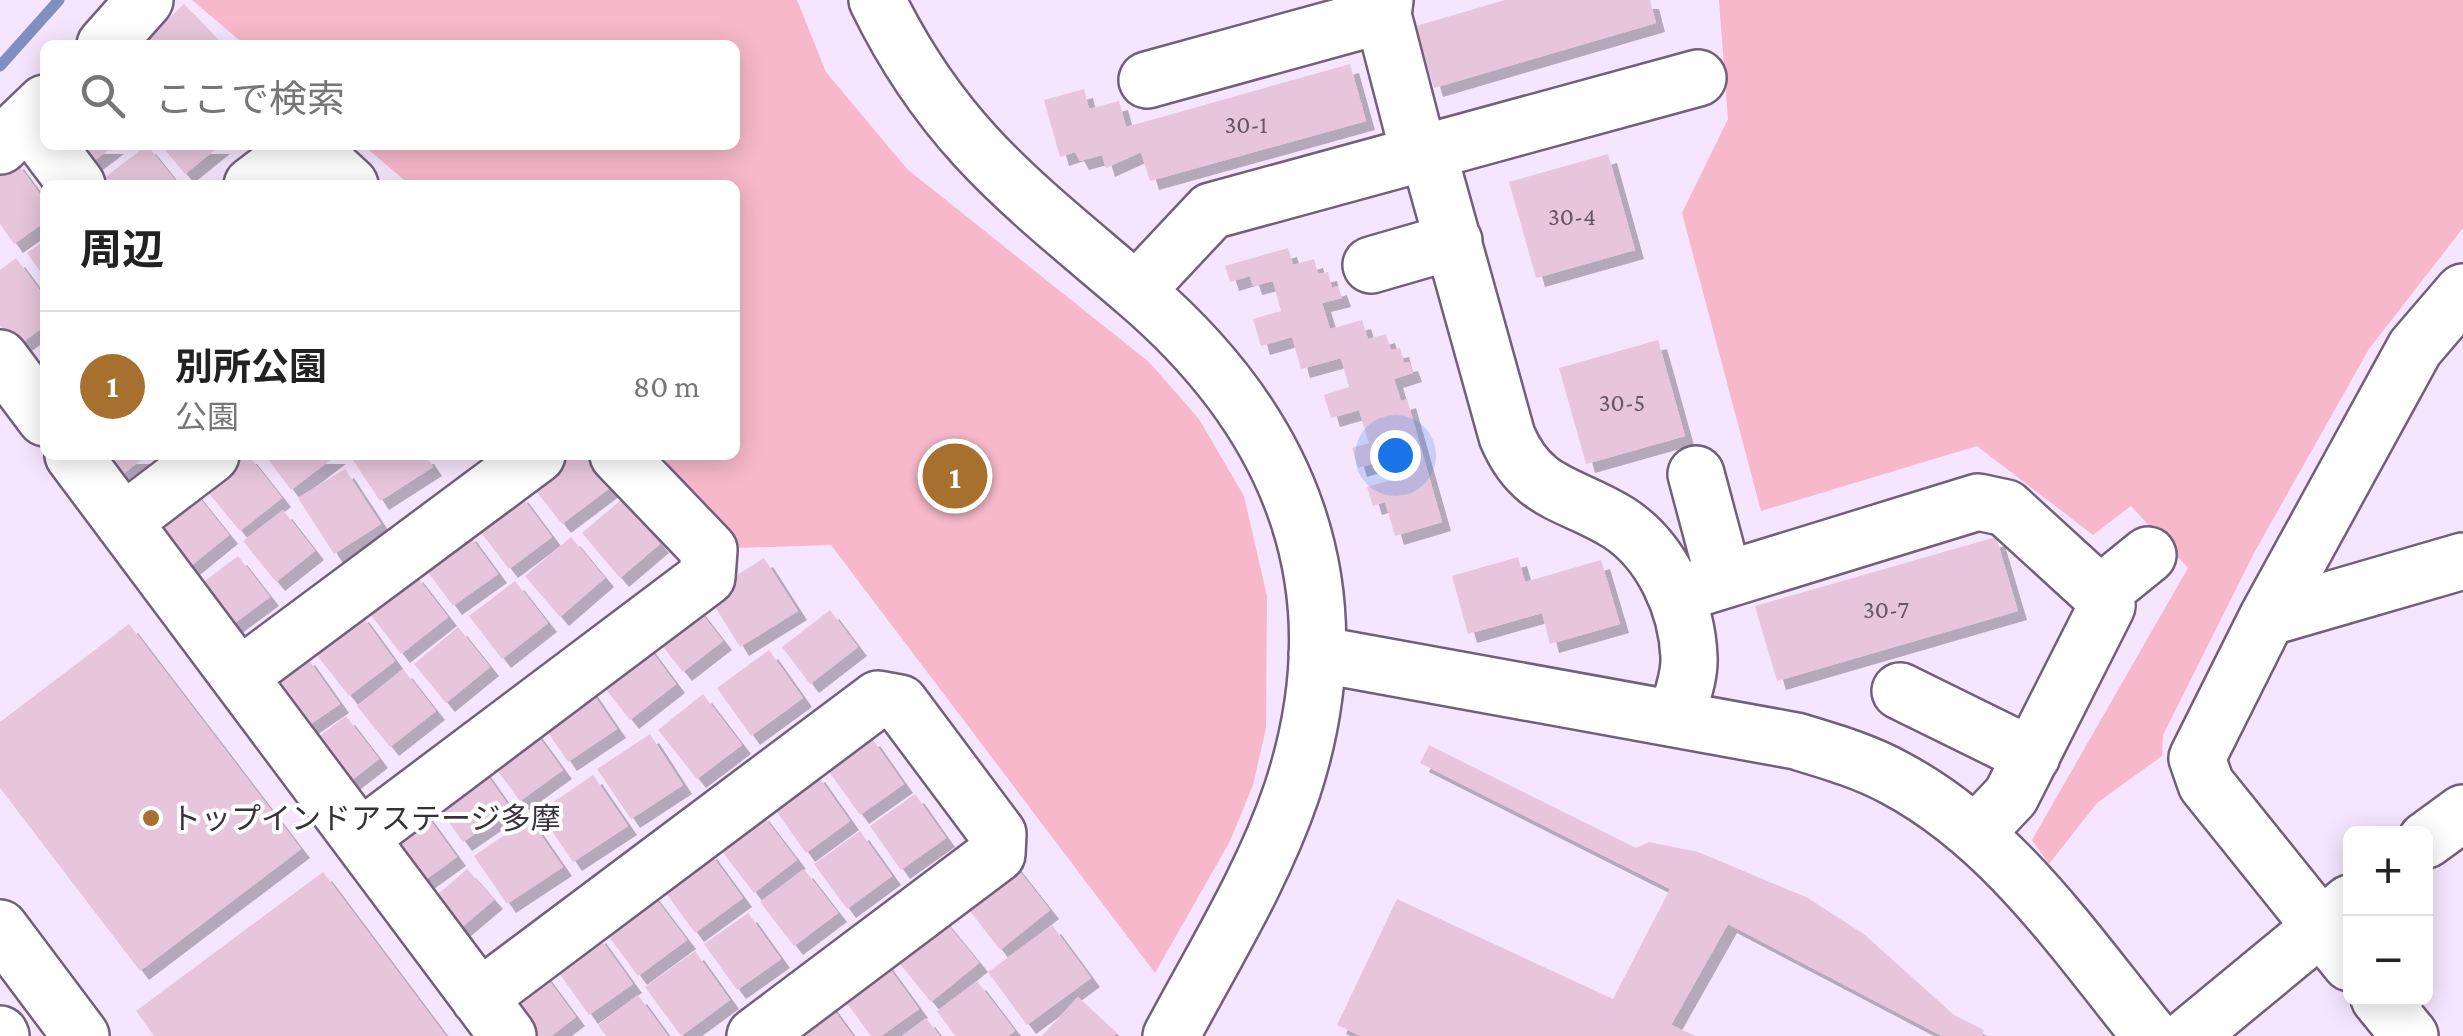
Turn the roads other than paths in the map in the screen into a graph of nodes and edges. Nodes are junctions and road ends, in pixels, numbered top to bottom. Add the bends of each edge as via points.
1 (145, 0) edge
2 (877, 0) edge
3 (1384, 8) edge
4 (109, 40) edge
5 (1698, 78) dead end
6 (1146, 80) dead end
7 (49, 150) edge
8 (298, 150) edge
9 (311, 150) edge
10 (1424, 153) junction
11 (74, 180) edge
12 (259, 180) edge
13 (344, 180) edge
14 (1454, 240) junction
15 (1371, 265) dead end
16 (1136, 291) junction
17 (2462, 296) edge
18 (0, 358) edge
19 (40, 411) edge
20 (77, 460) edge
21 (205, 460) edge
22 (531, 460) edge
23 (623, 460) edge
24 (1696, 474) dead end
25 (124, 522) junction
26 (2148, 555) dead end
27 (2463, 561) edge
28 (1700, 587) junction
29 (2100, 594) junction
30 (2267, 618) junction
31 (1317, 654) junction
32 (240, 676) junction
33 (1900, 692) dead end
34 (1676, 718) junction
35 (2032, 756) junction
36 (2463, 814) edge
37 (1976, 832) junction
38 (2433, 835) edge
39 (360, 838) junction
40 (0, 928) edge
41 (2341, 931) edge
42 (2386, 1006) edge
43 (493, 1017) edge
44 (82, 1036) edge
45 (754, 1036) edge
46 (1171, 1036) edge
47 (2152, 1036) edge
48 (2189, 1036) edge
49 (2410, 1036) edge

1 - 4 street
2 - 16 street via 956,130
3 - 6 street
3 - 10 street
5 - 10 street
7 - 11 street
8 - 12 street
9 - 13 street
10 - 14 street
10 - 16 street via 1211,211
14 - 15 street
14 - 28 street via 1517,458 1558,496 1632,533 1654,557
16 - 31 street via 1232,388 1282,473 1314,580
17 - 30 street via 2416,348
18 - 19 street
20 - 25 street
21 - 25 street
22 - 32 street
23 - 39 street via 709,550 706,576
24 - 28 street
25 - 32 street
26 - 29 street
27 - 30 street
28 - 29 street via 1994,502
28 - 34 street
29 - 35 street via 2107,606
30 - 41 street via 2197,766 2206,784
31 - 34 street
31 - 46 street via 1312,712 1291,794
32 - 39 street
33 - 35 street
34 - 37 street via 1796,741 1872,766
35 - 37 street via 2011,796
36 - 38 street
37 - 47 street
39 - 43 street
40 - 44 street
41 - 48 street
42 - 49 street
43 - 45 street via 878,699 900,703 998,834 997,854

